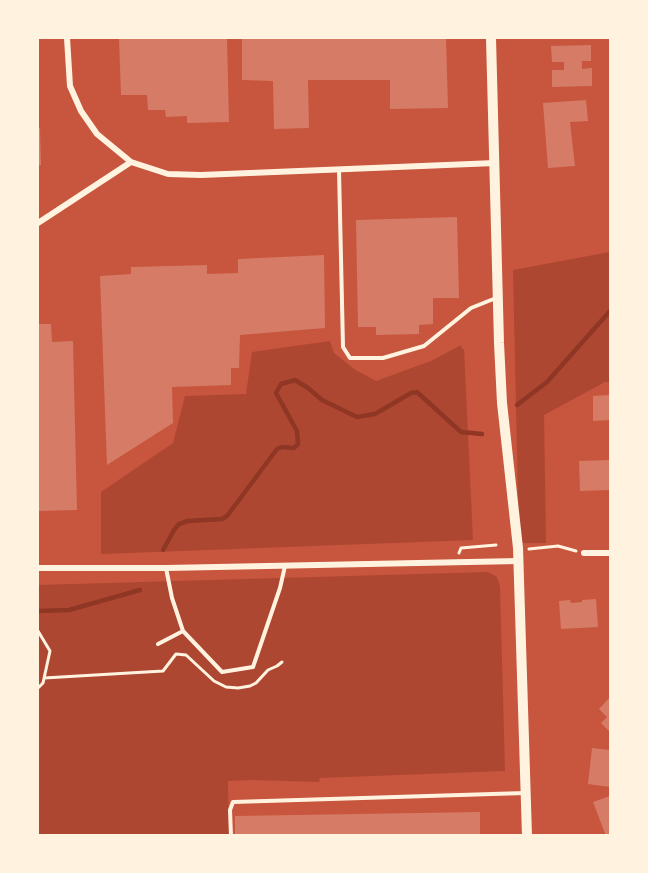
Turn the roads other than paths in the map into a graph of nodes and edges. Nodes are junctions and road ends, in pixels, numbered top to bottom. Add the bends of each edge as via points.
1 (67, 38) edge
2 (491, 38) edge
3 (131, 162) junction
4 (495, 163) junction
5 (339, 170) junction
6 (38, 223) edge
7 (497, 297) junction
8 (584, 553) road end
9 (610, 553) edge
10 (519, 561) junction
11 (285, 566) junction
12 (38, 568) edge
13 (166, 568) junction
14 (183, 631) junction
15 (158, 644) dead end
16 (525, 793) junction
17 (231, 836) edge
18 (527, 836) edge

1 - 3 street via 70,86 81,111 97,134
2 - 4 street
3 - 5 street via 168,174 190,175
3 - 6 street
4 - 5 street
4 - 7 street
5 - 7 lane via 343,347 350,358 383,358 424,346 471,308
7 - 10 street via 502,403
8 - 9 street
10 - 11 street
10 - 16 street
11 - 13 street
11 - 14 lane via 254,667 222,672
12 - 13 street
13 - 14 lane
14 - 15 lane
16 - 17 lane via 233,802
16 - 18 street

